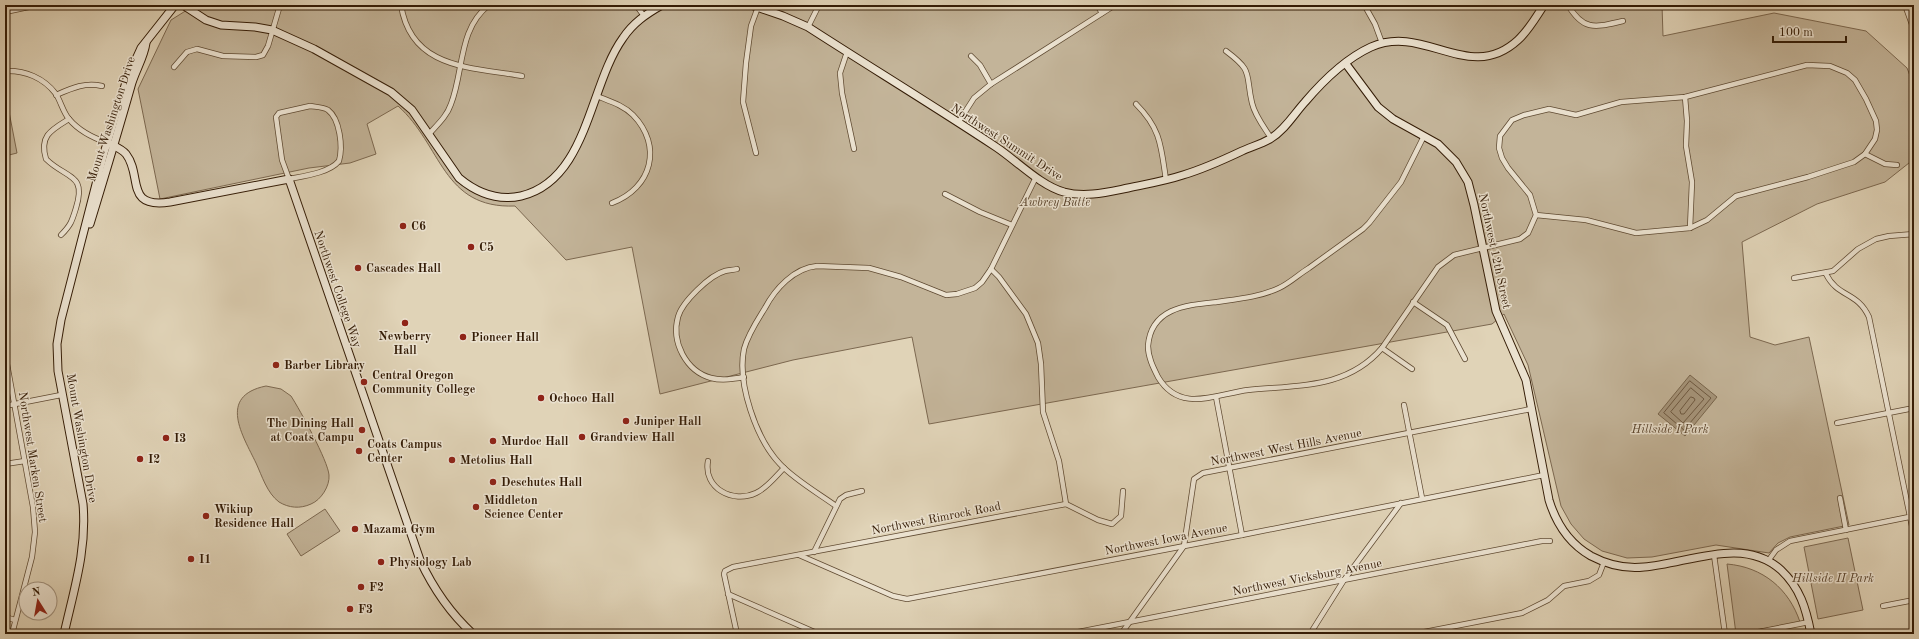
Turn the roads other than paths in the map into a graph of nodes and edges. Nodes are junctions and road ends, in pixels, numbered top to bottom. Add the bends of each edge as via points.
1 (38, 5) edge
2 (175, 5) edge
3 (183, 5) edge
4 (280, 5) edge
5 (401, 5) edge
6 (489, 5) edge
7 (636, 5) edge
8 (662, 5) edge
9 (751, 5) edge
10 (819, 5) edge
11 (1096, 5) edge
12 (1115, 5) edge
13 (1544, 5) edge
14 (1568, 5) edge
15 (1905, 5) edge
16 (758, 7) junction
17 (1366, 8) dead end
18 (5, 12) edge
19 (1102, 13) junction
20 (644, 16) junction
21 (1623, 21) dead end
22 (808, 27) junction
23 (272, 30) junction
24 (1914, 30) edge
25 (1382, 43) junction
26 (1226, 51) dead end
27 (847, 52) junction
28 (971, 56) dead end
29 (1346, 64) junction
30 (459, 66) junction
31 (174, 67) dead end
32 (5, 71) edge
33 (522, 76) dead end
34 (991, 84) junction
35 (102, 86) dead end
36 (56, 95) junction
37 (597, 96) junction
38 (1685, 97) junction
39 (1136, 104) dead end
40 (69, 118) junction
41 (958, 123) junction
42 (429, 134) junction
43 (1424, 136) junction
44 (1271, 138) junction
45 (110, 145) junction
46 (854, 149) dead end
47 (756, 153) dead end
48 (1866, 154) junction
49 (1897, 165) dead end
50 (1036, 177) junction
51 (289, 179) junction
52 (1166, 180) junction
53 (946, 194) dead end
54 (612, 203) dead end
55 (1536, 215) junction
56 (1012, 225) junction
57 (1690, 228) junction
58 (1914, 234) edge
59 (61, 235) dead end
60 (1483, 247) junction
61 (737, 269) dead end
62 (991, 269) junction
63 (1826, 274) junction
64 (1794, 278) dead end
65 (1413, 302) junction
66 (1382, 348) junction
67 (5, 353) edge
68 (1465, 359) dead end
69 (1412, 369) dead end
70 (744, 376) junction
71 (61, 396) junction
72 (1216, 398) junction
73 (16, 404) junction
74 (1404, 405) dead end
75 (5, 406) edge
76 (1914, 408) edge
77 (1531, 409) junction
78 (1888, 413) junction
79 (1837, 423) dead end
80 (1410, 432) junction
81 (25, 461) junction
82 (708, 461) dead end
83 (5, 464) edge
84 (784, 468) junction
85 (1229, 469) junction
86 (1544, 475) junction
87 (862, 491) dead end
88 (1123, 491) dead end
89 (1422, 498) junction
90 (1840, 498) dead end
91 (1401, 503) junction
92 (1066, 504) junction
93 (836, 506) junction
94 (1912, 517) edge
95 (1846, 530) junction
96 (1242, 535) junction
97 (1914, 536) edge
98 (1550, 541) dead end
99 (1184, 546) junction
100 (814, 552) junction
101 (799, 555) junction
102 (1714, 555) junction
103 (1768, 561) junction
104 (1604, 562) junction
105 (1344, 580) junction
106 (728, 594) junction
107 (1914, 600) edge
108 (1883, 606) dead end
109 (5, 617) edge
110 (15, 620) junction
111 (1129, 622) junction
112 (1808, 622) junction
113 (12, 634) edge
114 (64, 634) edge
115 (473, 634) edge
116 (737, 634) edge
117 (819, 634) edge
118 (1068, 634) edge
119 (1121, 634) edge
120 (1310, 634) edge
121 (1414, 634) edge
122 (1725, 634) edge
123 (1748, 634) edge
124 (1811, 634) edge

1 - 18 street
2 - 45 street, Mount Washington Drive via 141,48 129,74
3 - 23 street via 206,20 221,25
4 - 23 street
5 - 30 street via 403,19 410,34 429,54 441,61
6 - 30 street via 468,32
7 - 20 street
8 - 20 street
9 - 16 street, Northwest Summit Drive
10 - 22 street
11 - 19 street
12 - 19 street
13 - 25 street, Northwest Summit Drive via 1520,38 1492,54 1467,57 1415,42
14 - 21 street via 1581,22 1586,24 1606,25
15 - 24 street
16 - 22 street, Northwest Summit Drive
16 - 47 street via 751,26 743,102
17 - 25 street
19 - 34 street
20 - 37 street via 622,39
22 - 27 street, Northwest Summit Drive
23 - 31 street via 263,56 223,56 197,49 187,52
23 - 42 street via 314,49 391,92 412,110
25 - 29 street, Northwest Summit Drive via 1370,47
26 - 44 street via 1240,61 1247,71 1252,104
27 - 41 street, Northwest Summit Drive
27 - 46 street via 840,73
28 - 34 street via 980,65
29 - 43 street, Northwest 12th Street via 1378,107 1393,119
29 - 44 street, Northwest Summit Drive via 1323,82 1287,124
30 - 33 street
30 - 42 street via 449,110
32 - 36 street via 30,74 44,81
34 - 41 street via 974,98
35 - 36 street via 80,85
36 - 40 street
37 - 42 street via 568,161 557,175 546,185 529,194 516,197 493,196 469,186 451,168
37 - 54 street via 617,104 632,114 649,141 650,161 646,175 636,189
38 - 48 street via 1807,65 1830,66 1855,80 1876,121 1875,139
38 - 55 street via 1621,102 1576,115 1549,109 1524,114 1512,120 1500,136 1499,148 1508,168 1530,195
38 - 57 street via 1686,146 1692,182
39 - 52 street via 1151,121 1158,135
40 - 45 street via 82,131
40 - 59 street via 47,136 44,146 46,159 69,175 80,191 71,226
41 - 50 street, Northwest Summit Drive
43 - 60 street, Northwest 12th Street via 1448,153 1463,172 1471,192
43 - 72 street via 1401,182 1369,223 1293,279 1262,294 1179,307 1159,320 1153,328 1148,346 1151,364 1161,382 1172,392 1191,400
44 - 52 street, Northwest Summit Drive via 1219,162
45 - 51 street via 127,155 136,186 148,202 170,202
45 - 71 street, Mount Washington Drive via 82,235 63,310 57,364
48 - 49 street via 1885,164
48 - 57 street via 1854,162 1808,177 1736,196 1707,220
50 - 52 street, Northwest Summit Drive via 1063,192 1076,194 1112,191
50 - 56 street
51 - 51 street, Northwest College Way via 322,171 340,161 337,124 333,116 322,107 302,108 280,113 276,117 282,160
51 - 115 street, Northwest College Way via 420,560 443,601
53 - 56 street
55 - 57 street via 1586,220 1636,234
55 - 60 street via 1528,233 1520,239
56 - 62 street
58 - 63 street via 1876,239 1858,249 1834,271
60 - 65 street via 1445,260
60 - 77 street, Northwest 12th Street via 1496,311 1522,369
61 - 70 street via 724,271 695,293 678,316 676,331 678,347 686,361 699,374 711,379 726,380
62 - 70 street via 975,288 946,295 901,277 869,268 817,266 800,270 775,293 752,331 744,349
62 - 92 street via 1000,277 1026,314 1038,343 1043,412 1059,461
63 - 64 street
63 - 78 street via 1834,287 1857,300 1869,317
65 - 66 street
65 - 68 street via 1447,325
66 - 69 street
66 - 72 street via 1373,359 1340,378 1246,390
67 - 73 street, Northwest Marken Street
70 - 84 street via 758,432 768,450
71 - 73 street
71 - 114 street, Mount Washington Drive via 85,522 83,550
72 - 85 street
73 - 75 street
73 - 81 street, Northwest Marken Street
74 - 80 street
76 - 78 street
77 - 80 street, Northwest West Hills Avenue
77 - 86 street, Northwest 12th Street
78 - 79 street
78 - 94 street
80 - 85 street, Northwest West Hills Avenue
80 - 89 street
81 - 83 street
81 - 110 street, Northwest Marken Street via 35,532 32,557
82 - 84 street via 708,474 713,485 725,494 740,497 760,491
84 - 93 street
85 - 96 street
85 - 99 street, Northwest West Hills Avenue via 1203,474 1194,479
86 - 89 street, Northwest Iowa Avenue
86 - 104 street, Northwest 12th Street via 1552,509 1565,534 1585,552
87 - 93 street via 846,495
88 - 92 street via 1121,516 1112,524
89 - 91 street, Northwest Iowa Avenue
90 - 95 street
91 - 96 street, Northwest Iowa Avenue
91 - 105 street
92 - 100 street, Northwest Rimrock Road
93 - 100 street
94 - 95 street
94 - 97 street
95 - 103 street via 1790,541 1776,550
96 - 99 street, Northwest Iowa Avenue
98 - 105 street, Northwest Vicksburg Avenue
99 - 101 street, Northwest Iowa Avenue via 908,599 893,596
99 - 111 street, Northwest West Hills Avenue
100 - 101 street, Northwest Rimrock Road
101 - 106 street, Northwest Rimrock Road via 733,567 725,571
102 - 103 street, Northwest 12th Street via 1740,553
102 - 104 street, Northwest 12th Street via 1642,568
102 - 122 street
103 - 112 street via 1797,588
104 - 121 street via 1599,575 1589,581 1564,586 1548,600 1522,613
105 - 111 street, Northwest Vicksburg Avenue
105 - 120 street
106 - 116 street
106 - 117 street
107 - 108 street
109 - 110 street
110 - 113 street, Northwest Marken Street
111 - 118 street, Northwest Vicksburg Avenue
111 - 119 street, Northwest West Hills Avenue
112 - 123 street
112 - 124 street

